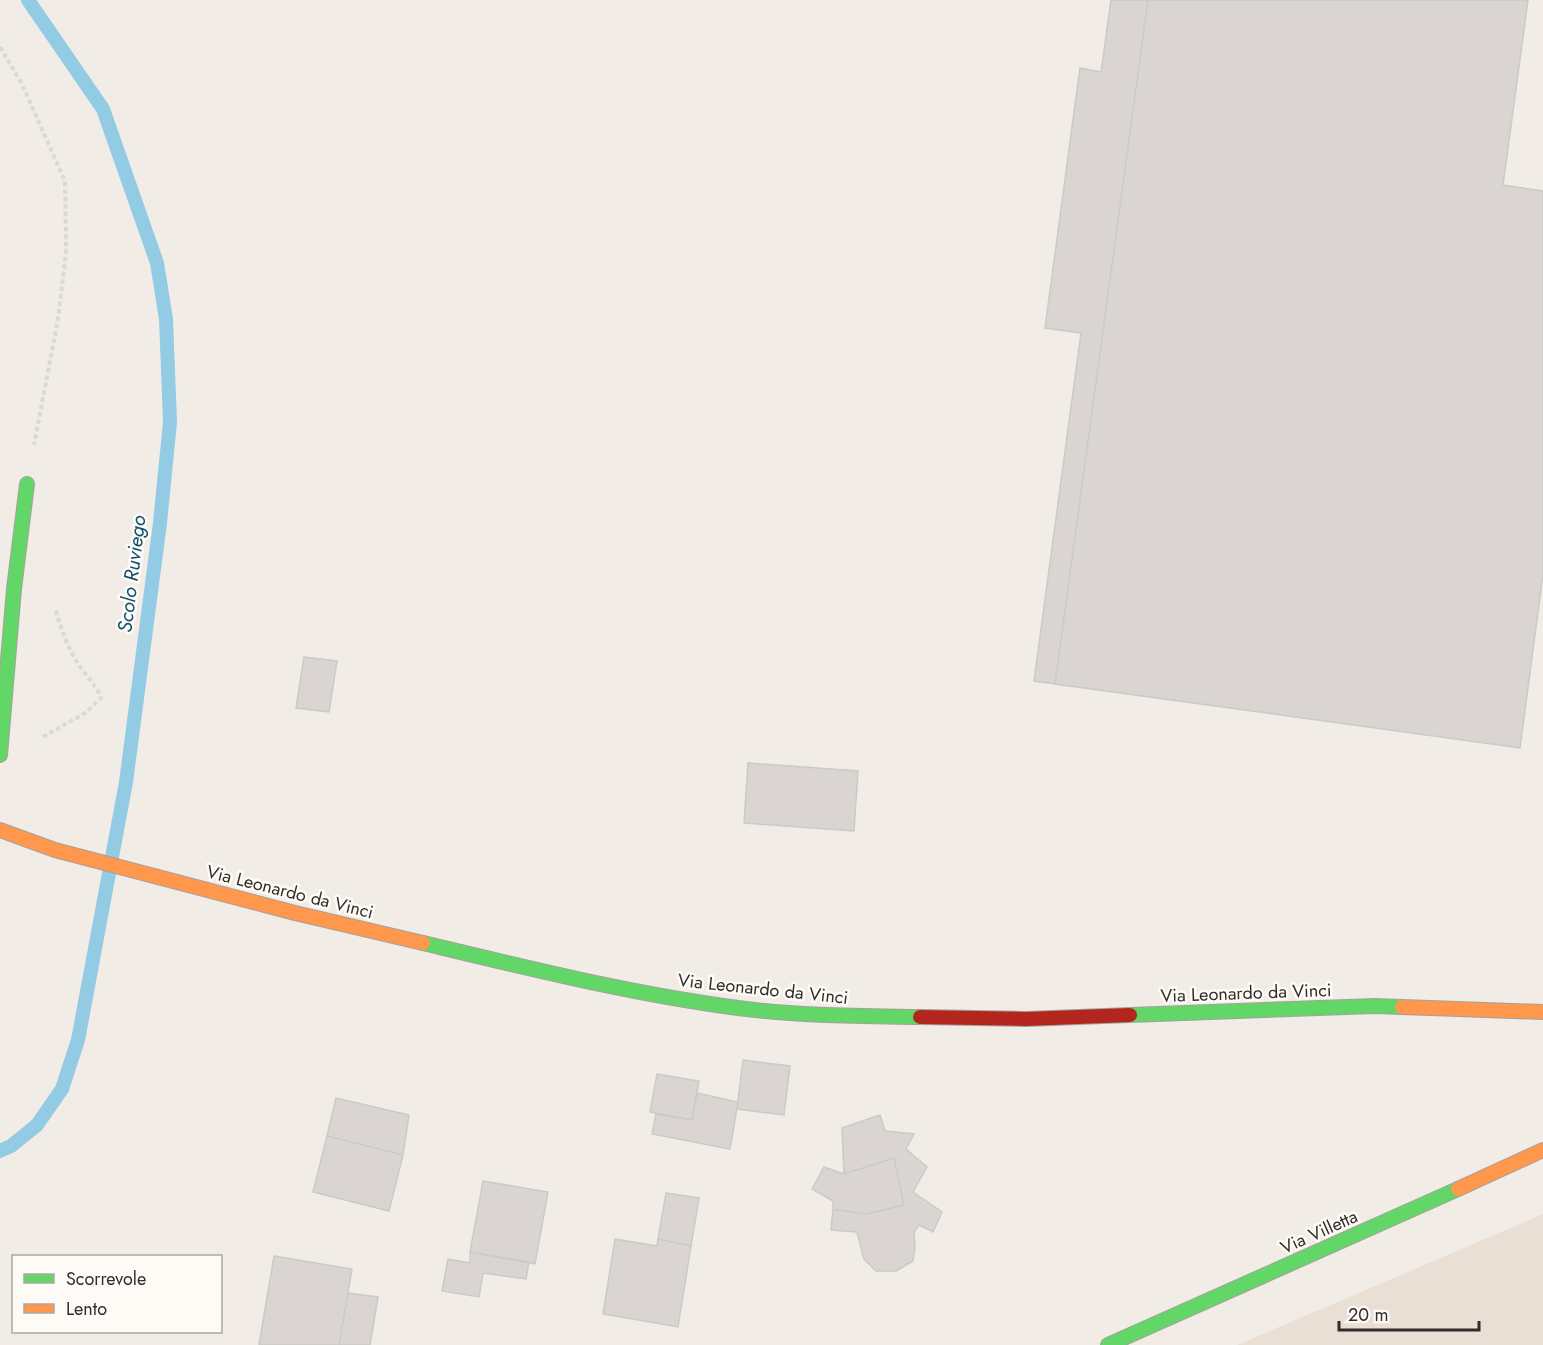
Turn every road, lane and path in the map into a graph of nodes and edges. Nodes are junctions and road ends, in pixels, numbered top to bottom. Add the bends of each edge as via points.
1 (0, 47) edge
2 (27, 484) joint
3 (54, 604) dead end
4 (36, 740) dead end
5 (0, 755) edge
6 (0, 830) edge
7 (1543, 1012) edge
8 (1543, 1150) edge
9 (1108, 1345) edge

1 - 2 path via 21,82 65,182 66,252 58,319
2 - 5 street
3 - 4 path via 77,661 101,698 85,713
6 - 7 street, Via Leonardo da Vinci via 55,850 172,882 557,975 750,1009 837,1016 1026,1020 1375,1006
8 - 9 street, Via Villetta

